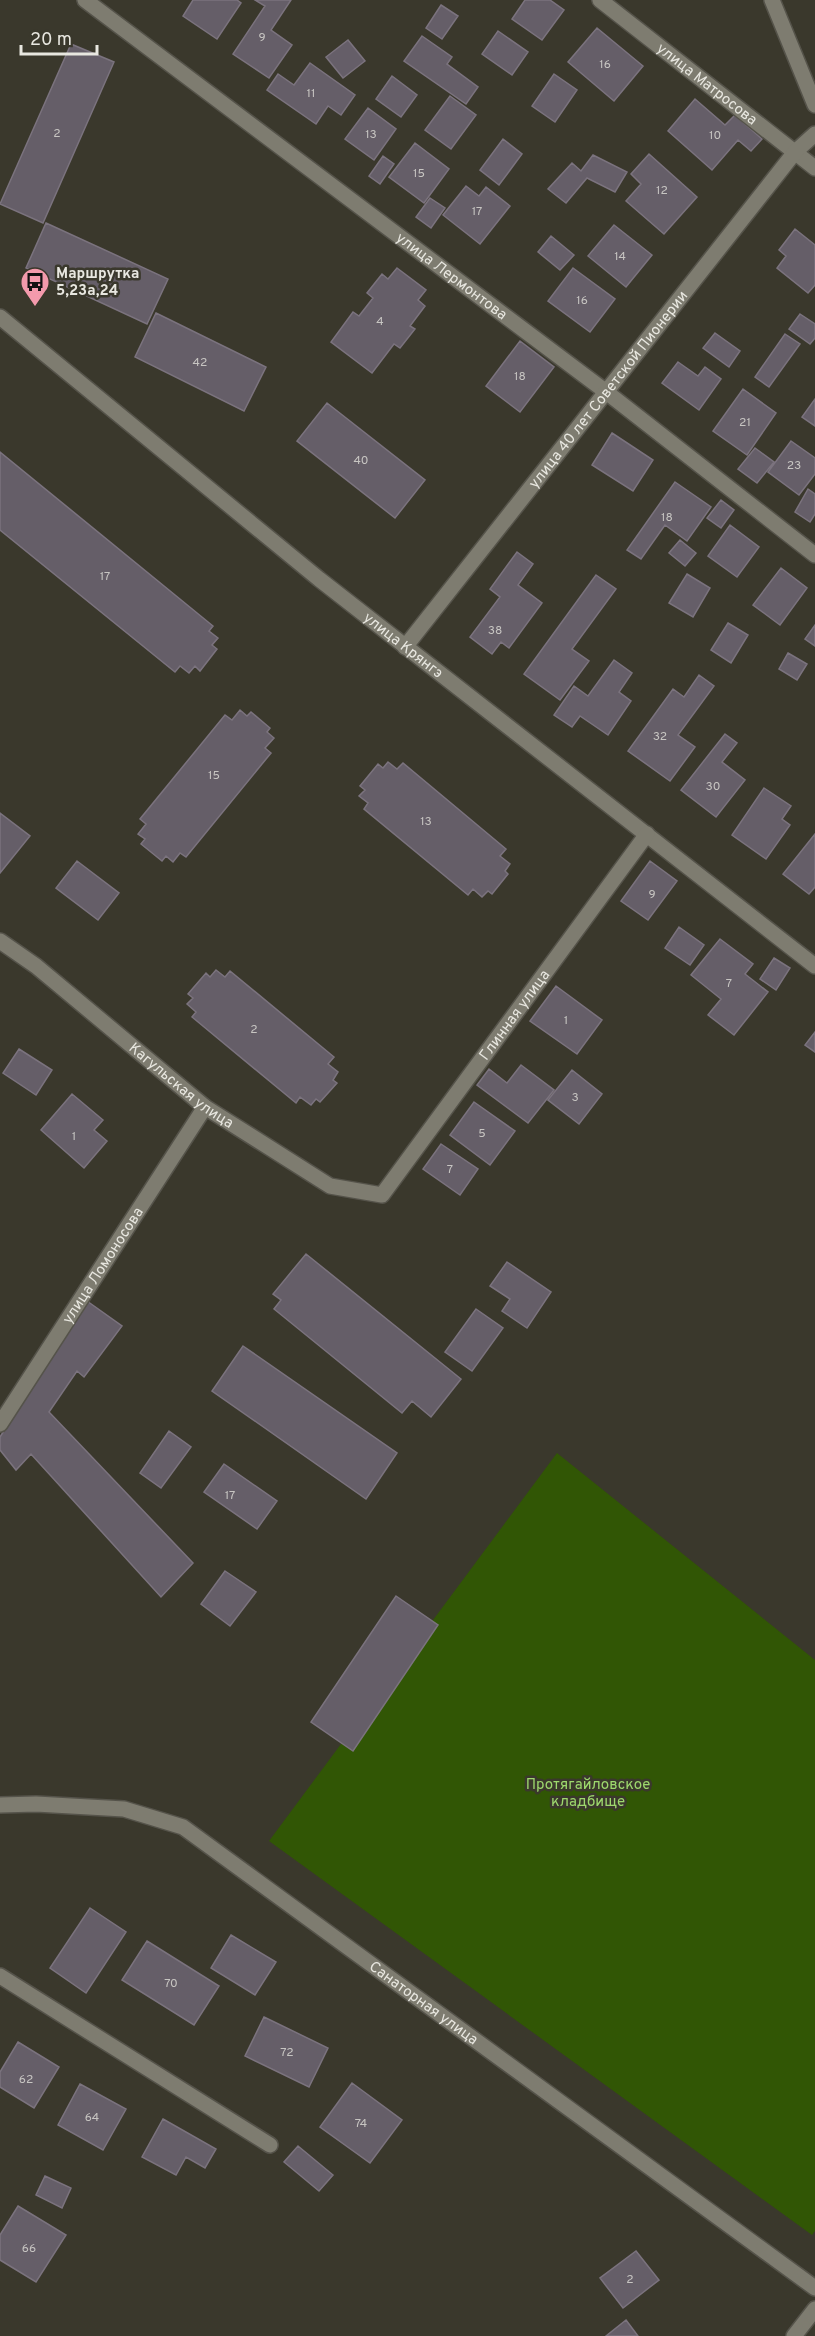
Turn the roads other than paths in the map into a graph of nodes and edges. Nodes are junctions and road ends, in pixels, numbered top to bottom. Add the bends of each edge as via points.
1 (85, 0) edge
2 (600, 0) edge
3 (772, 0) edge
4 (815, 105) edge
5 (815, 134) edge
6 (795, 152) junction
7 (815, 168) edge
8 (0, 317) edge
9 (605, 391) junction
10 (815, 555) edge
11 (405, 647) junction
12 (647, 834) junction
13 (0, 941) edge
14 (815, 966) edge
15 (205, 1107) junction
16 (382, 1195) joint
17 (0, 1424) edge
18 (0, 1805) edge
19 (0, 1976) edge
20 (270, 2145) dead end
21 (815, 2288) edge
22 (815, 2309) edge
23 (794, 2336) edge

1 - 9 street, улица Лермонтова
2 - 6 street, улица Матросова
3 - 4 street
5 - 6 street, улица 40 лет Советской Пионерии
6 - 7 street, улица Матросова
6 - 9 street, улица 40 лет Советской Пионерии
8 - 11 street, улица Крянгэ
9 - 10 street, улица Лермонтова
9 - 11 street, улица 40 лет Советской Пионерии
11 - 12 street, улица Крянгэ
12 - 14 street, улица Крянгэ
12 - 16 street, Глинная улица
13 - 15 street, Кагульская улица via 36,966
15 - 16 street, Кагульская улица via 330,1186
15 - 17 street, улица Ломоносова
18 - 21 street, Санаторная улица via 124,1809 183,1827
19 - 20 street
22 - 23 street

